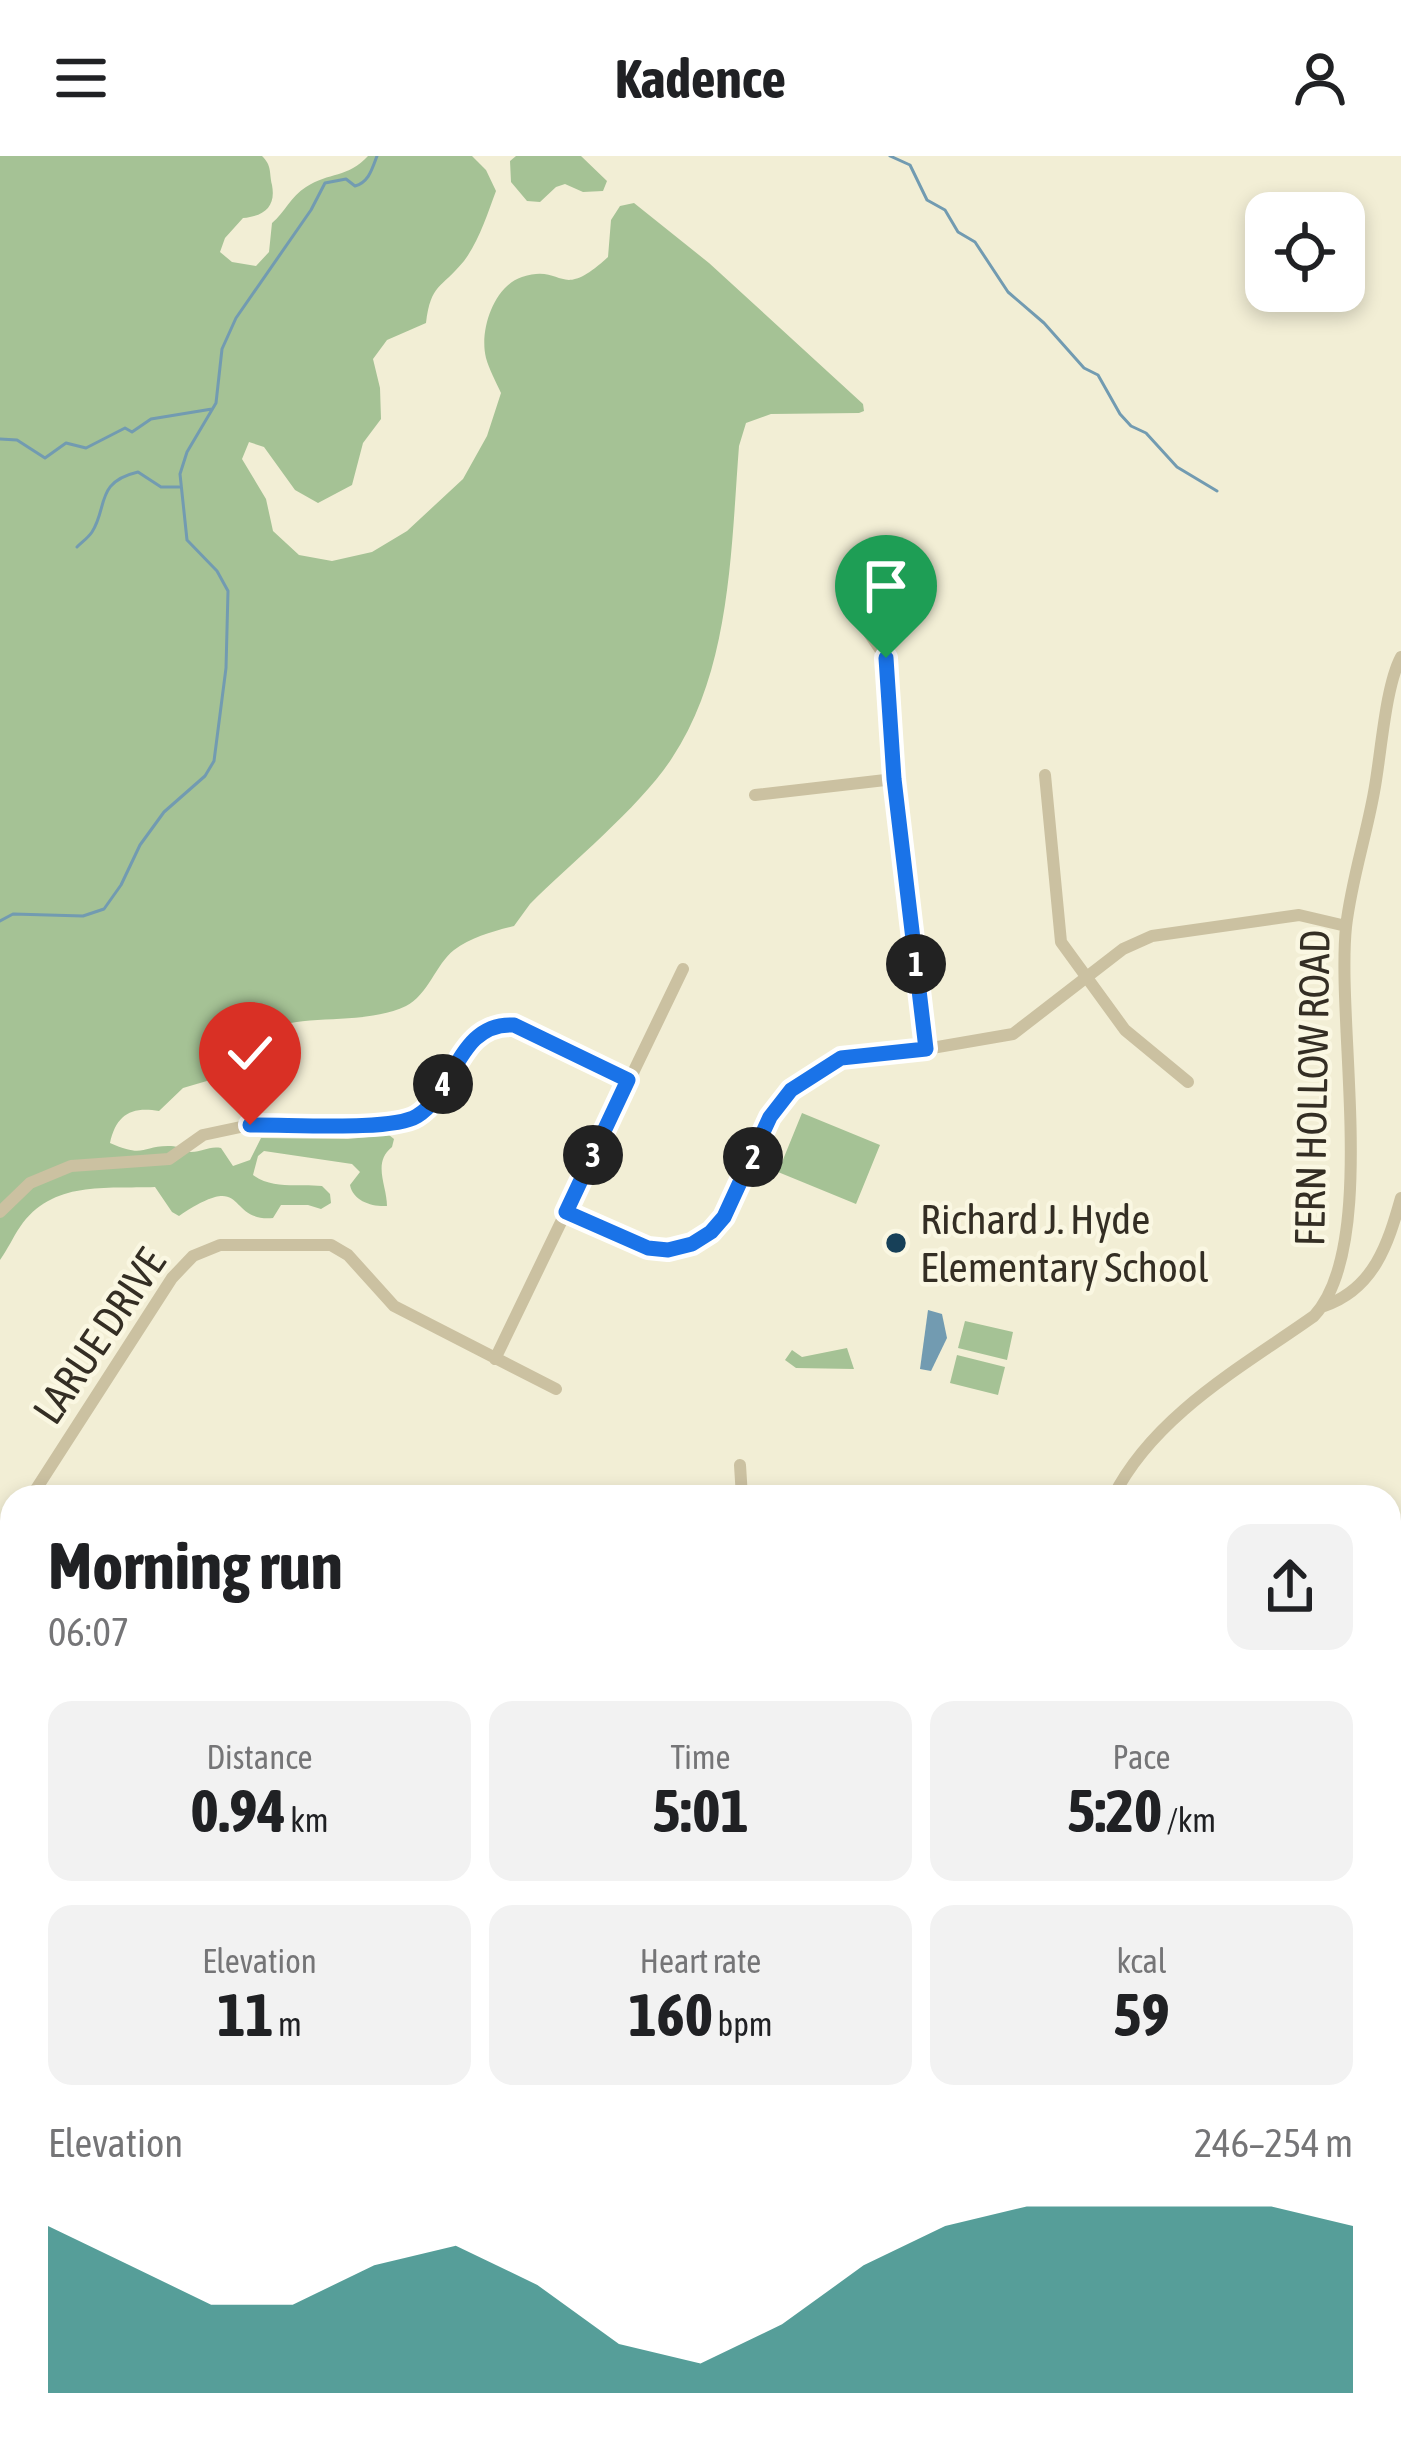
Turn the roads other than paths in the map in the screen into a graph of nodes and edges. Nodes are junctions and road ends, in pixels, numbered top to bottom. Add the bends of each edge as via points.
1 (869, 633) dead end
2 (1401, 657) edge
3 (1045, 775) dead end
4 (894, 779) junction
5 (755, 795) dead end
6 (1346, 926) junction
7 (683, 969) dead end
8 (1086, 980) junction
9 (926, 1049) junction
10 (628, 1080) junction
11 (1188, 1082) dead end
12 (1401, 1198) edge
13 (0, 1212) edge
14 (566, 1212) junction
15 (1340, 1268) junction
16 (1366, 1278) junction
17 (1323, 1306) junction
18 (495, 1359) junction
19 (556, 1389) dead end
20 (740, 1465) dead end
21 (39, 1485) edge
22 (741, 1485) edge
23 (1119, 1485) edge

1 - 4 street via 886,658
2 - 6 street, FERN HOLLOW ROAD
3 - 8 street via 1060,942
4 - 5 street
4 - 9 street
6 - 8 street via 1299,915 1151,936
6 - 15 street, FERN HOLLOW ROAD via 1349,1165
7 - 10 street
8 - 9 street via 1013,1034
8 - 11 street via 1125,1030
9 - 14 street via 841,1058 791,1090 724,1217 692,1244 648,1248
10 - 13 street via 503,1025 475,1038 430,1103 404,1121 250,1125 203,1135 169,1159 71,1166 30,1183
10 - 14 street
12 - 16 street
14 - 18 street
15 - 16 street
15 - 17 street, FERN HOLLOW ROAD
16 - 17 street
17 - 23 street, FERN HOLLOW ROAD via 1151,1438
18 - 19 street, LARUE DRIVE
18 - 21 street, LARUE DRIVE via 394,1306 331,1245 210,1247 172,1278
20 - 22 street

